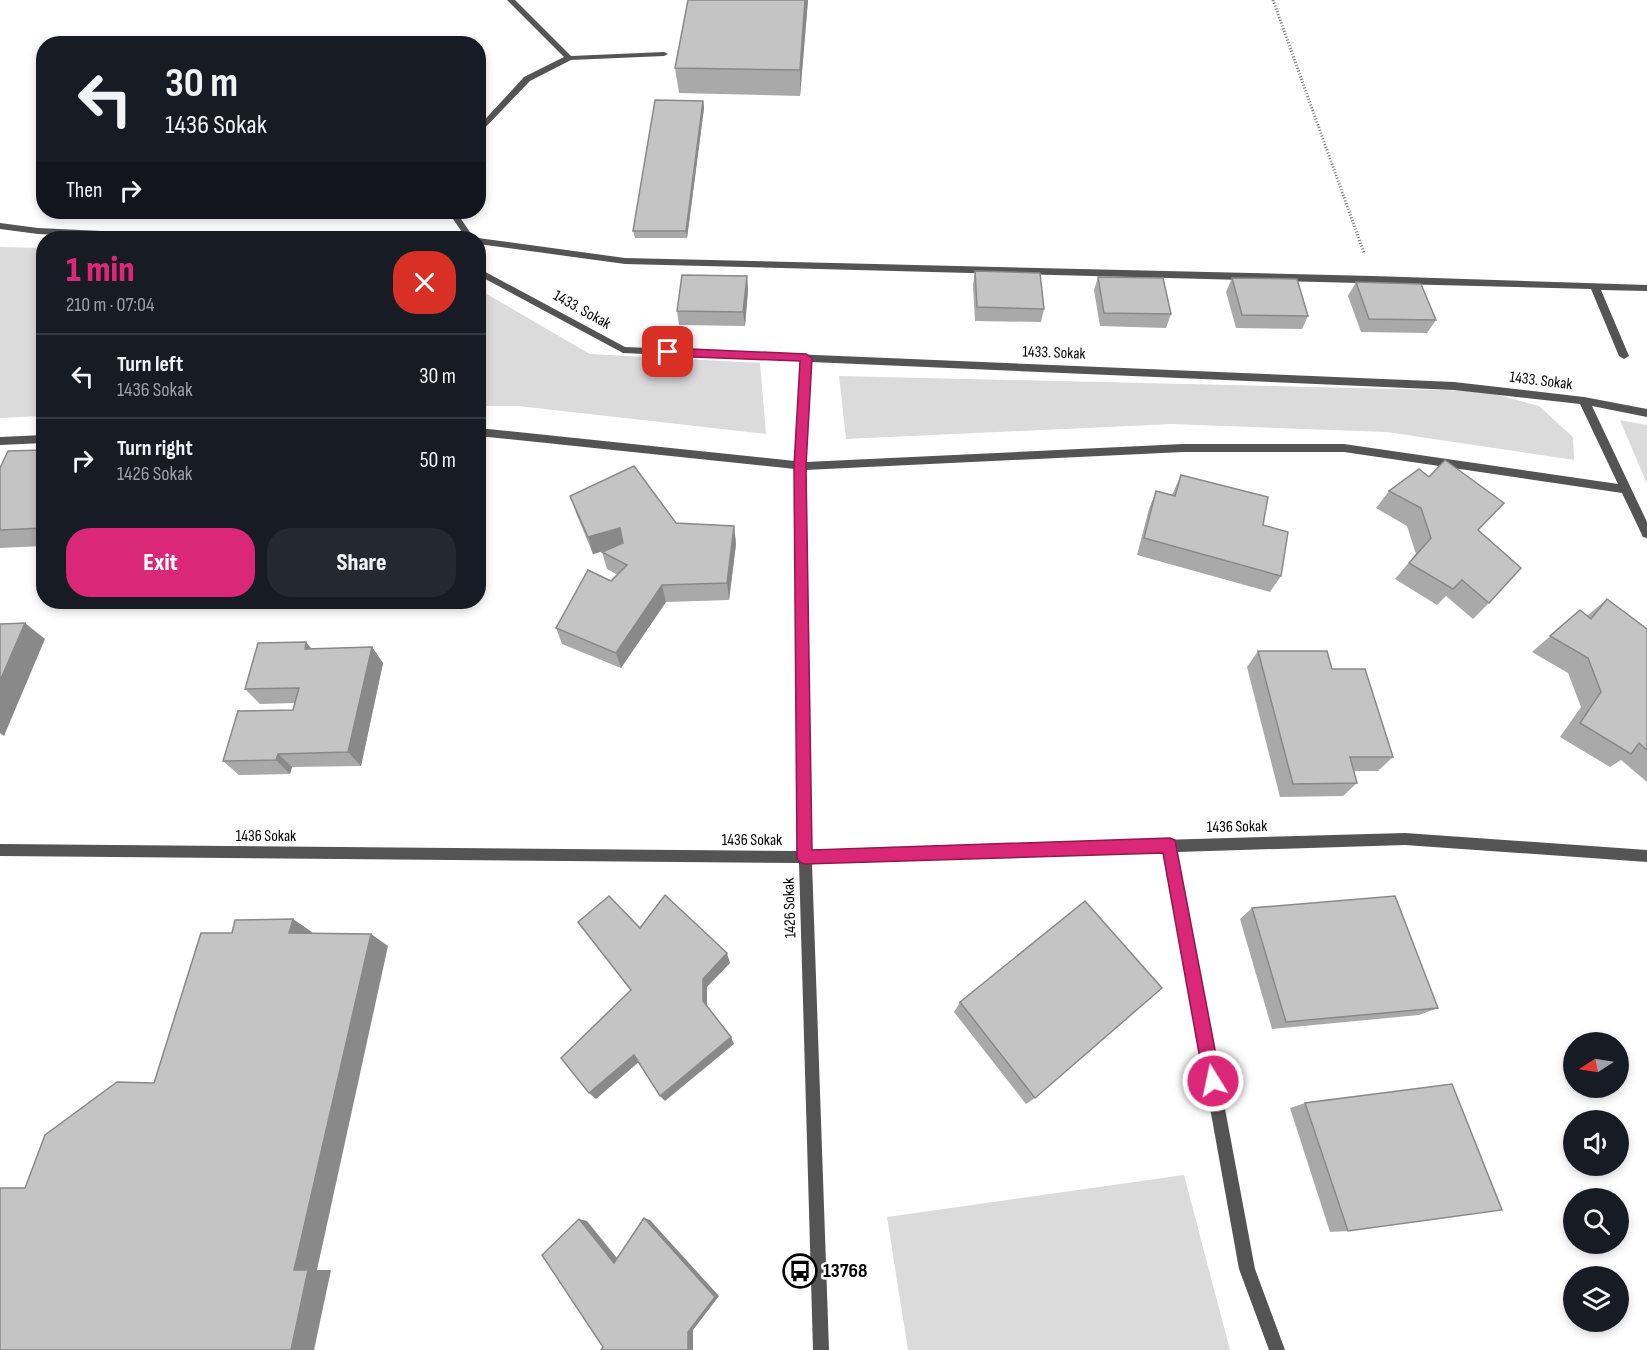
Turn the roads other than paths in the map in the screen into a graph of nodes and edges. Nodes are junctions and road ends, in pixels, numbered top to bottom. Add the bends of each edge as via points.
1 (511, 0) edge
2 (664, 54) dead end
3 (569, 58) junction
4 (486, 124) edge
5 (0, 226) edge
6 (38, 231) edge
7 (486, 242) edge
8 (486, 275) edge
9 (1595, 288) junction
10 (1647, 288) edge
11 (1624, 356) dead end
12 (806, 358) junction
13 (1584, 401) junction
14 (1647, 413) edge
15 (486, 433) edge
16 (36, 439) edge
17 (0, 441) edge
18 (800, 466) junction
19 (1625, 489) junction
20 (1647, 534) edge
21 (1170, 845) junction
22 (0, 850) edge
23 (1647, 856) edge
24 (805, 857) junction
25 (821, 1350) edge
26 (1277, 1350) edge

1 - 3 street
2 - 3 street
3 - 4 street via 527,79
5 - 6 street
7 - 9 street via 625,261
8 - 12 street, 1433. Sokak via 623,350
9 - 10 street
9 - 11 street
12 - 13 street, 1433. Sokak via 1454,386
12 - 18 street, 1426 Sokak
13 - 14 street, 1433. Sokak
13 - 19 street
15 - 18 street
16 - 17 street
18 - 19 street via 1183,448 1344,448
18 - 24 street, 1426 Sokak
19 - 20 street
21 - 23 street, 1436 Sokak via 1405,839
21 - 24 street, 1436 Sokak
21 - 26 street via 1247,1269
22 - 24 street, 1436 Sokak
24 - 25 street, 1426 Sokak

